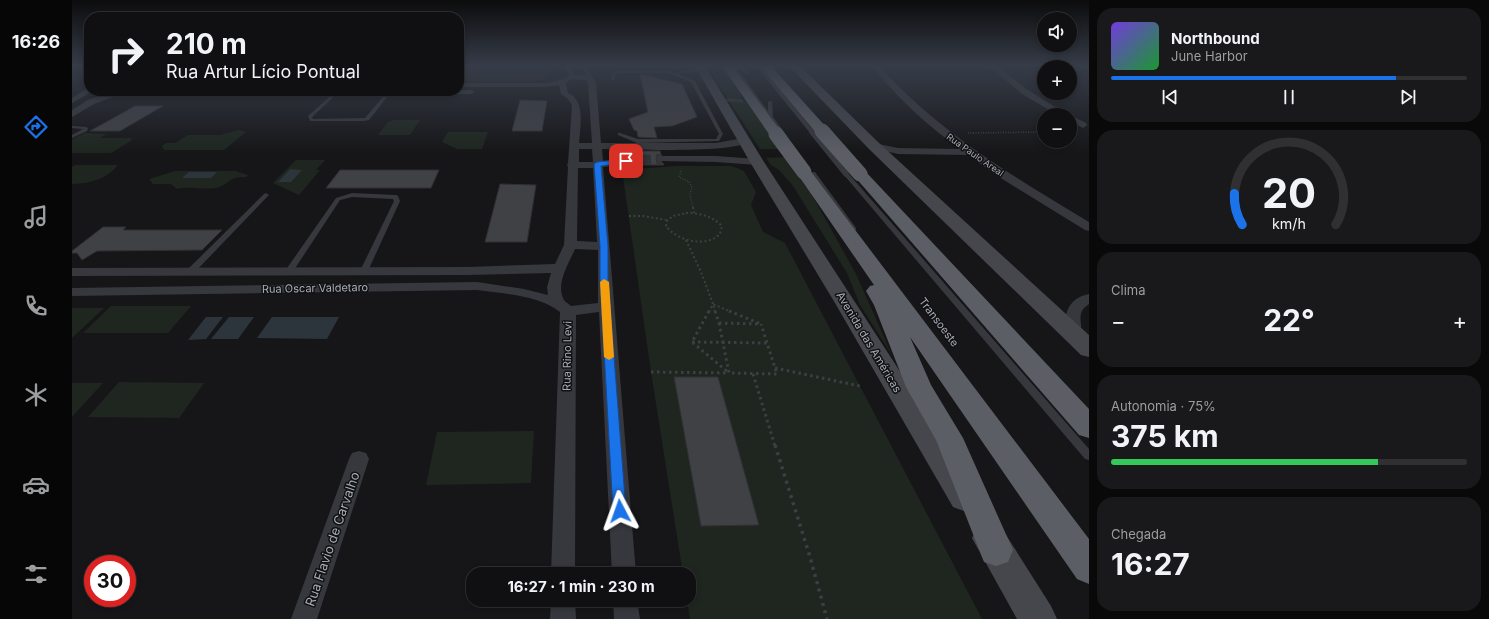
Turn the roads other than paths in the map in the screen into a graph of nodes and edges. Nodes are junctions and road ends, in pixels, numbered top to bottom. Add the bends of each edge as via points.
1 (568, 95) edge
2 (585, 95) edge
3 (700, 95) edge
4 (716, 95) edge
5 (749, 95) edge
6 (755, 95) edge
7 (781, 95) edge
8 (784, 95) edge
9 (823, 95) edge
10 (900, 95) edge
11 (1030, 95) edge
12 (79, 96) joint
13 (107, 96) edge
14 (333, 96) edge
15 (386, 96) edge
16 (593, 97) joint
17 (98, 99) junction
18 (72, 101) edge
19 (770, 102) dead end
20 (781, 102) dead end
21 (1052, 108) edge
22 (796, 113) junction
23 (72, 114) edge
24 (771, 116) junction
25 (1077, 122) edge
26 (1082, 124) dead end
27 (72, 127) edge
28 (817, 131) junction
29 (620, 134) dead end
30 (781, 136) junction
31 (72, 138) edge
32 (744, 141) junction
33 (574, 146) junction
34 (598, 146) junction
35 (874, 146) junction
36 (970, 152) junction
37 (979, 158) junction
38 (662, 159) tunnel mouth
39 (641, 160) tunnel mouth
40 (757, 162) junction
41 (892, 162) junction
42 (597, 164) junction
43 (572, 165) junction
44 (808, 173) junction
45 (853, 174) junction
46 (266, 195) dead end
47 (1089, 227) edge
48 (570, 245) junction
49 (604, 246) junction
50 (859, 248) junction
51 (558, 268) junction
52 (289, 271) junction
53 (364, 271) junction
54 (72, 272) edge
55 (190, 272) junction
56 (72, 292) edge
57 (1089, 298) edge
58 (563, 306) junction
59 (606, 307) junction
60 (922, 319) dead end
61 (1005, 332) junction
62 (1073, 333) junction
63 (1089, 349) edge
64 (1089, 410) edge
65 (1089, 427) edge
66 (1089, 456) edge
67 (359, 459) dead end
68 (996, 550) junction
69 (563, 567) edge
70 (624, 567) edge
71 (1089, 567) edge
72 (563, 607) edge
73 (626, 607) edge
74 (304, 619) edge
75 (563, 619) edge
76 (627, 619) edge
77 (1038, 619) edge

1 - 33 street, Rua Rino Levi via 576,105
2 - 16 street
3 - 29 lane via 721,134 717,140 637,141
4 - 32 main road, Avenida das Américas
5 - 30 highway
6 - 24 lane
7 - 22 lane
8 - 28 highway
9 - 35 main road
10 - 36 street, Rua Paulo Areal
11 - 21 street
12 - 17 street
12 - 18 street
13 - 17 street
14 - 15 lane via 310,117 312,120 367,119
16 - 34 street
17 - 23 street
19 - 24 lane
20 - 22 lane
22 - 28 lane
24 - 30 lane
25 - 26 street
27 - 31 lane via 86,128
28 - 45 highway, bridge
30 - 44 highway, bridge
32 - 34 street via 716,146
32 - 40 main road, Avenida das Américas
33 - 34 street
33 - 43 street, Rua Rino Levi
34 - 42 street
35 - 36 street via 898,151
35 - 41 main road
36 - 37 street, Rua Paulo Areal
37 - 41 street via 908,159
37 - 47 street, Rua Paulo Areal
38 - 40 street
39 - 42 street
40 - 68 main road, Avenida das Américas
41 - 62 main road
42 - 43 street
42 - 49 street
43 - 48 street, Rua Rino Levi
44 - 50 highway
44 - 60 lane, Transoeste
45 - 61 highway
45 - 66 lane
46 - 55 lane
48 - 49 street
48 - 51 street, Rua Rino Levi
49 - 59 street
50 - 68 highway via 861,264 885,305 919,387 948,438
50 - 71 highway
51 - 53 street, Rua Oscar Valdetaro
51 - 58 street, Rua Rino Levi via 554,288
52 - 53 street, Rua Oscar Valdetaro
52 - 53 lane via 338,199 352,195 396,197
52 - 55 street, Rua Oscar Valdetaro
54 - 55 street, Rua Oscar Valdetaro
56 - 58 street, Rua Oscar Valdetaro via 477,286 524,293
57 - 62 street via 1072,313
58 - 59 street, Rua Oscar Valdetaro
58 - 69 street, Rua Rino Levi
59 - 70 street
61 - 64 highway via 1032,351
61 - 65 highway
62 - 63 main road
67 - 74 street, Rua Flavio de Carvalho
68 - 77 main road, Avenida das Américas
72 - 75 street
73 - 76 street

